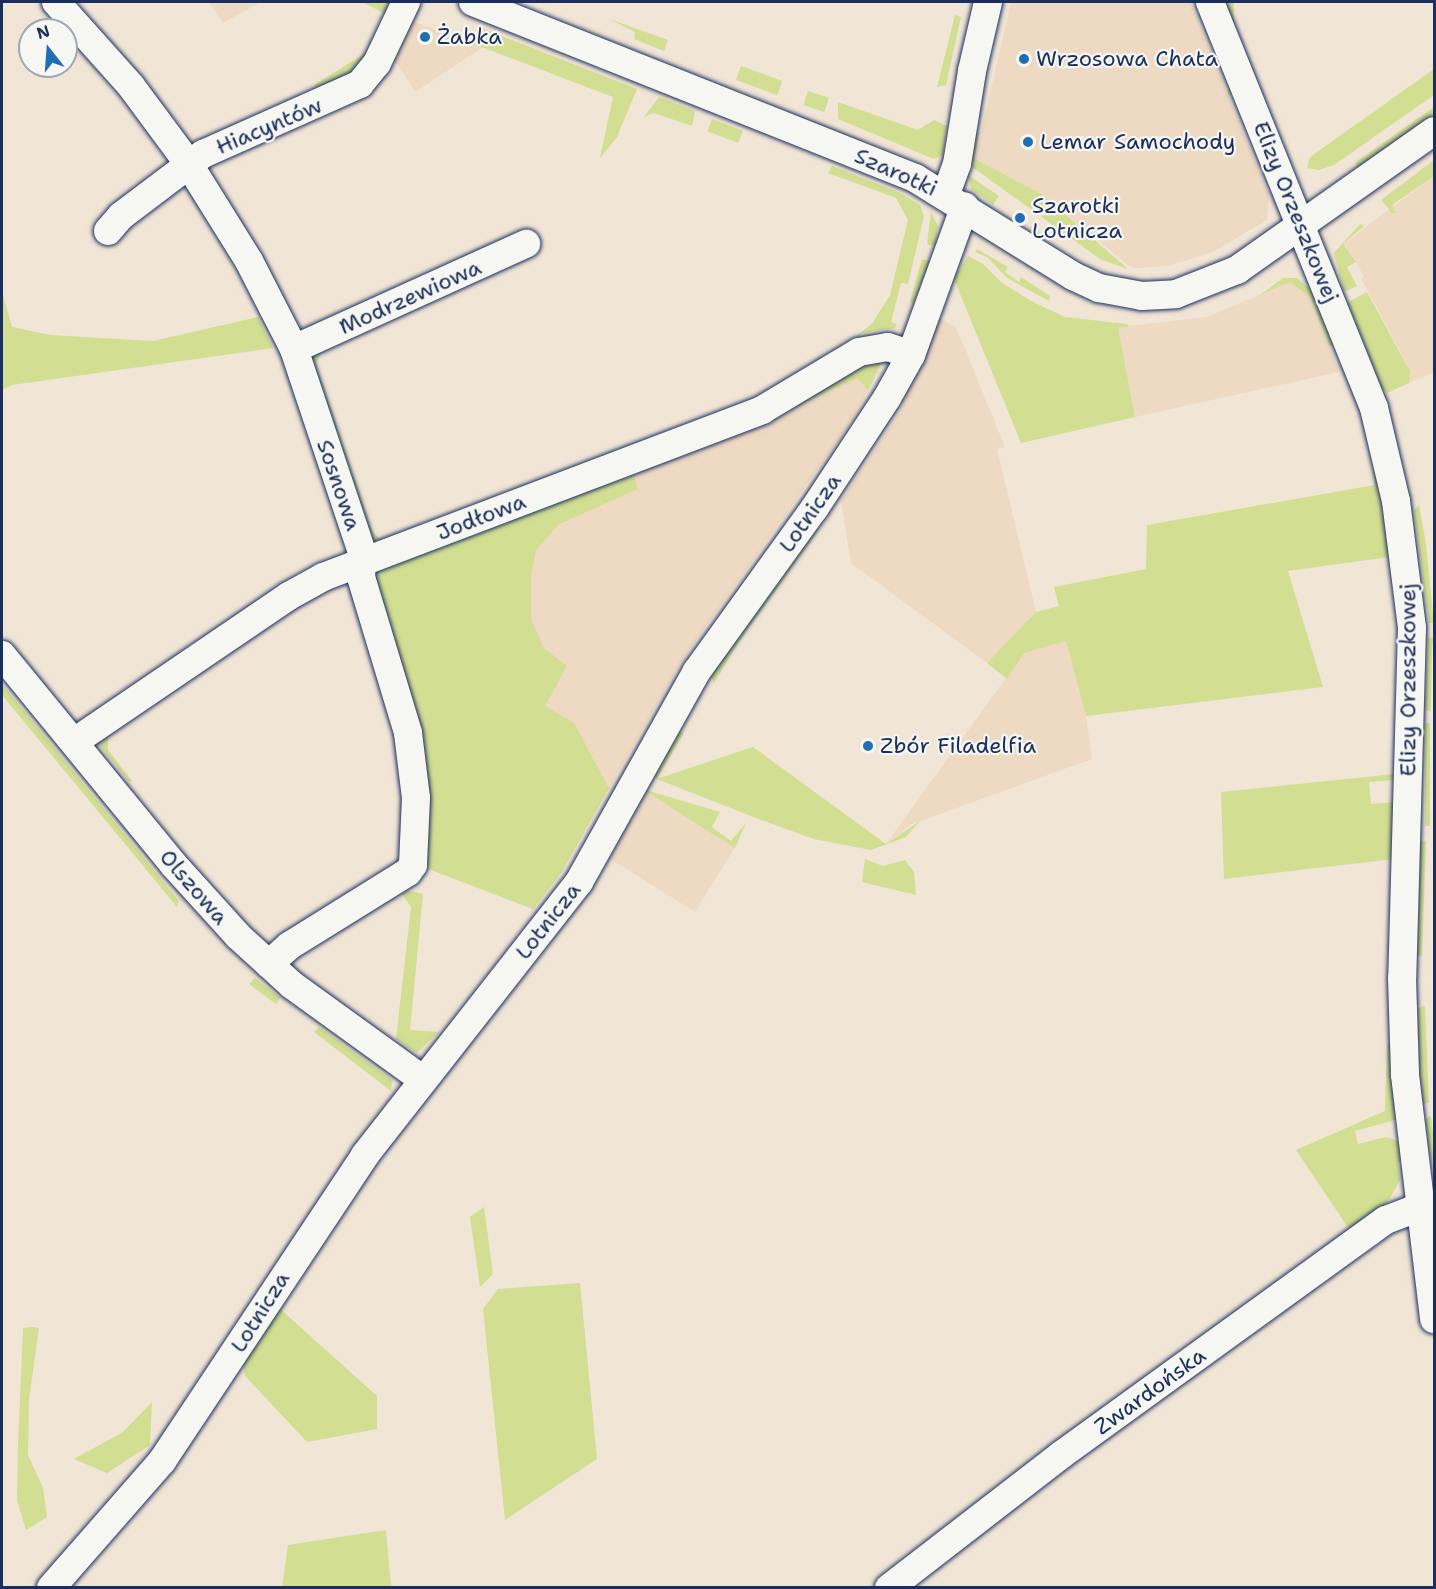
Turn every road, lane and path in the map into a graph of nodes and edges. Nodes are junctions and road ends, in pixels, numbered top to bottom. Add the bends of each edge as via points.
1 (56, 2) edge
2 (406, 2) edge
3 (473, 2) edge
4 (988, 2) edge
5 (1210, 2) edge
6 (1434, 131) edge
7 (188, 163) junction
8 (956, 200) junction
9 (1301, 226) junction
10 (108, 231) dead end
11 (526, 244) dead end
12 (294, 350) junction
13 (911, 355) junction
14 (361, 562) junction
15 (2, 655) edge
16 (74, 742) junction
17 (269, 964) junction
18 (423, 1080) junction
19 (1420, 1207) junction
20 (1434, 1319) edge
21 (51, 1587) edge
22 (889, 1587) edge

1 - 7 street, Sosnowa via 131,86
2 - 7 street, Hiacyntów via 377,63 360,84
3 - 8 street, Szarotki via 797,129
4 - 8 street, Lotnicza via 972,71 957,164
5 - 9 street, Elizy Orzeszkowej
6 - 9 street, Szarotki
7 - 10 street, Hiacyntów via 121,216
7 - 12 street, Sosnowa via 249,261
8 - 9 street, Szarotki via 1073,276 1099,288 1142,296 1176,294 1206,285 1237,270
8 - 13 street, Lotnicza
9 - 19 street, Elizy Orzeszkowej via 1374,408 1396,501 1408,586 1412,680 1403,1028
11 - 12 street, Modrzewiowa
12 - 14 street, Sosnowa via 362,552
13 - 14 street, Jodłowa via 888,347 859,352 762,410
13 - 18 street, Lotnicza via 861,440 697,671 579,882
14 - 16 street, Jodłowa via 289,596
14 - 17 street, Sosnowa via 361,577 408,733 416,798 416,856 408,872 289,946
15 - 16 street, Olszowa
16 - 17 street, Olszowa via 209,906
17 - 18 street, Olszowa
18 - 21 street, Lotnicza via 308,1235 162,1461
19 - 20 street, Elizy Orzeszkowej
19 - 22 street, Zwardońska via 1386,1220 1061,1455

